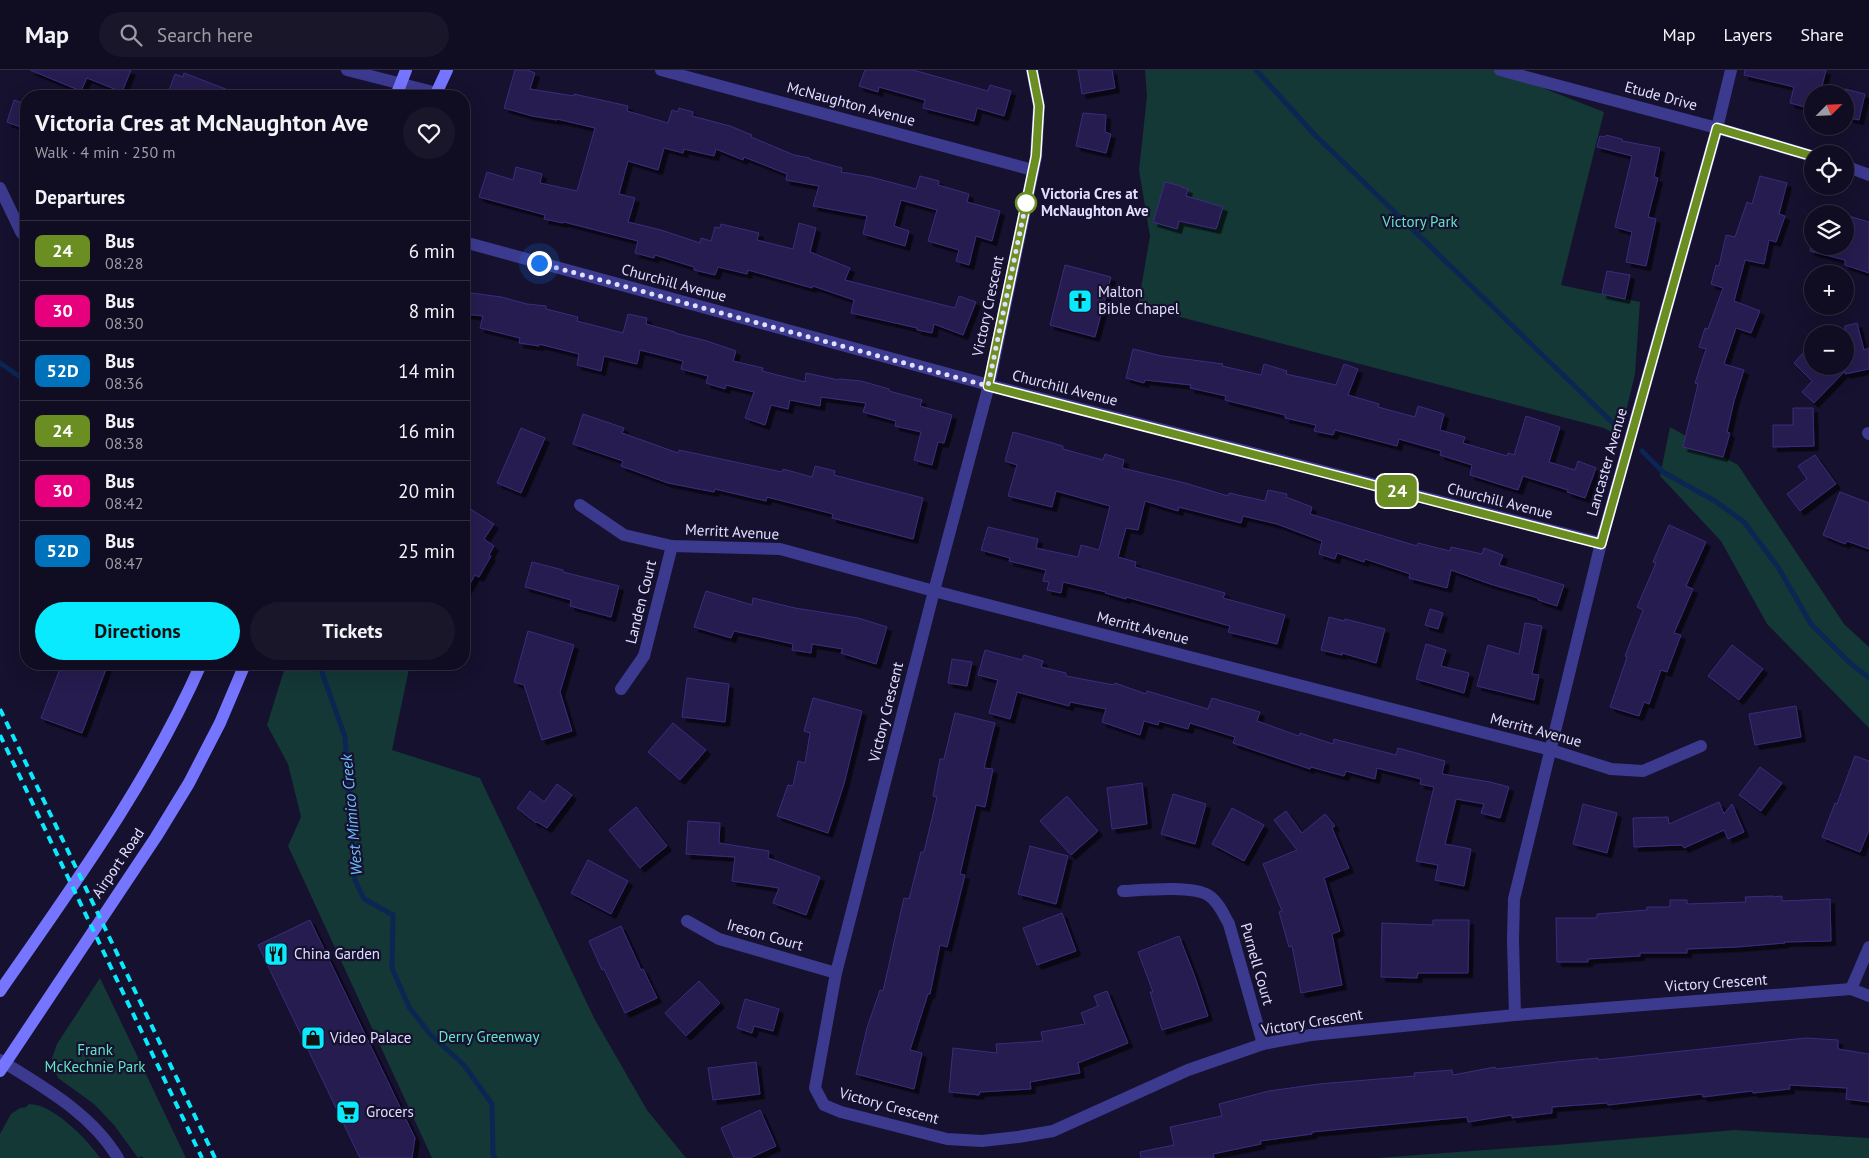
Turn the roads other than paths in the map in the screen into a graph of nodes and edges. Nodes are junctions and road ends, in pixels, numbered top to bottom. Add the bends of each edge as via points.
1 (347, 70) edge
2 (406, 70) edge
3 (447, 70) edge
4 (661, 70) edge
5 (1032, 70) edge
6 (1500, 70) edge
7 (1731, 70) edge
8 (396, 90) edge
9 (398, 90) edge
10 (438, 90) edge
11 (1717, 128) junction
12 (1804, 154) edge
13 (1854, 169) edge
14 (1033, 170) junction
15 (1869, 175) edge
16 (0, 188) edge
17 (20, 230) edge
18 (470, 244) edge
19 (988, 386) junction
20 (580, 505) dead end
21 (1601, 544) junction
22 (672, 546) junction
23 (934, 591) junction
24 (198, 670) edge
25 (242, 670) edge
26 (620, 689) dead end
27 (1700, 746) dead end
28 (1551, 750) junction
29 (1123, 891) dead end
30 (687, 921) dead end
31 (1869, 947) edge
32 (836, 973) junction
33 (1852, 989) junction
34 (0, 991) edge
35 (1869, 996) edge
36 (1515, 1015) junction
37 (1263, 1044) junction
38 (2, 1065) edge
39 (118, 1158) edge

1 - 8 street
2 - 9 main road
3 - 10 main road
4 - 14 street, McNaughton Avenue
5 - 14 street, Victory Crescent via 1039,106
6 - 11 street, Etude Drive
7 - 11 street, Lancaster Avenue
11 - 12 street, Etude Drive
11 - 21 street, Lancaster Avenue
13 - 15 street
14 - 19 street, Victory Crescent
16 - 17 street
18 - 19 street, Churchill Avenue
19 - 21 street, Churchill Avenue
19 - 23 street, Victory Crescent
20 - 22 street, Merritt Avenue via 624,535
21 - 28 street, Lancaster Avenue
22 - 23 street, Merritt Avenue via 780,549
22 - 26 street, Landen Court via 644,656
23 - 28 street, Merritt Avenue
23 - 32 street, Victory Crescent
24 - 34 main road, Airport Road via 147,772
25 - 38 main road, Airport Road via 220,724 189,783
27 - 28 street, Merritt Avenue via 1643,770 1611,769
28 - 36 street, Lancaster Avenue via 1514,899
29 - 37 street, Purnell Court via 1189,889 1208,895 1229,924
30 - 32 street, Ireson Court via 719,940
31 - 33 street
32 - 37 street, Victory Crescent via 815,1088 824,1105 947,1138 982,1141 1053,1131 1188,1070
33 - 35 street, Victory Crescent
33 - 36 street, Victory Crescent
36 - 37 street, Victory Crescent via 1311,1035
38 - 39 street via 67,1104 100,1134

